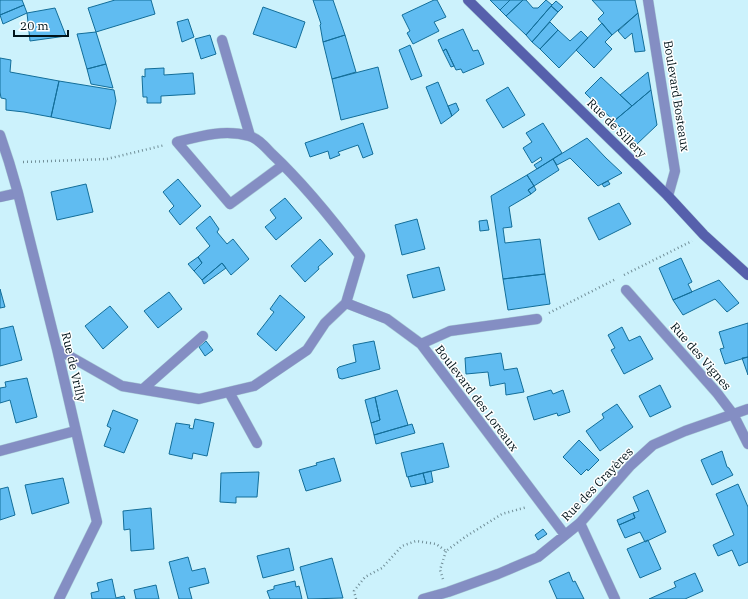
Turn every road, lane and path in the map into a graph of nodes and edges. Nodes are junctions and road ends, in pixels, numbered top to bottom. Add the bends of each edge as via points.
1 (468, 0) edge
2 (648, 0) edge
3 (222, 40) dead end
4 (0, 135) edge
5 (250, 136) junction
6 (177, 142) junction
7 (9, 162) junction
8 (283, 165) junction
9 (18, 193) junction
10 (668, 196) junction
11 (0, 198) edge
12 (748, 275) edge
13 (626, 290) dead end
14 (346, 303) junction
15 (537, 319) dead end
16 (203, 336) dead end
17 (421, 344) junction
18 (57, 349) junction
19 (143, 389) junction
20 (229, 392) junction
21 (748, 409) edge
22 (732, 414) junction
23 (75, 431) junction
24 (257, 443) dead end
25 (748, 444) edge
26 (0, 451) edge
27 (548, 513) junction
28 (580, 522) junction
29 (565, 535) junction
30 (446, 550) junction
31 (448, 592) junction
32 (59, 599) edge
33 (356, 599) edge
34 (425, 599) edge
35 (615, 599) edge

1 - 10 street, Rue de Sillery
2 - 10 street, Boulevard Bosteaux via 675,170
3 - 5 street
4 - 7 street, Rue de Vrilly
5 - 6 street via 232,133 209,134
5 - 8 street
6 - 7 path via 107,159
6 - 8 street via 230,204
7 - 9 street, Rue de Vrilly
8 - 14 street via 334,221 360,256
9 - 11 street
9 - 18 street, Rue de Vrilly
10 - 12 street, Rue de Sillery via 704,235
13 - 22 street, Rue des Vignes via 717,393
14 - 17 street, Boulevard des Loreaux via 387,318
14 - 20 street via 325,323 307,350 254,386
15 - 17 street via 450,331
16 - 19 street
17 - 27 street, Boulevard des Loreaux
18 - 19 street via 122,386
18 - 23 street, Rue de Vrilly
19 - 20 street via 199,399
20 - 24 street
21 - 22 street, Rue des Crayères
22 - 25 street, Rue des Vignes
22 - 28 street, Rue des Crayères via 653,445 630,466
23 - 26 street
23 - 32 street, Rue de Vrilly via 97,522
27 - 29 street, Boulevard des Loreaux
27 - 30 path via 529,506 502,514
28 - 29 street, Rue des Crayères
28 - 35 street
29 - 31 street, Rue des Crayères via 538,557
30 - 31 path via 440,570
30 - 33 path via 436,544 416,541 402,546 382,568 365,577 354,591
31 - 34 street, Rue des Crayères

